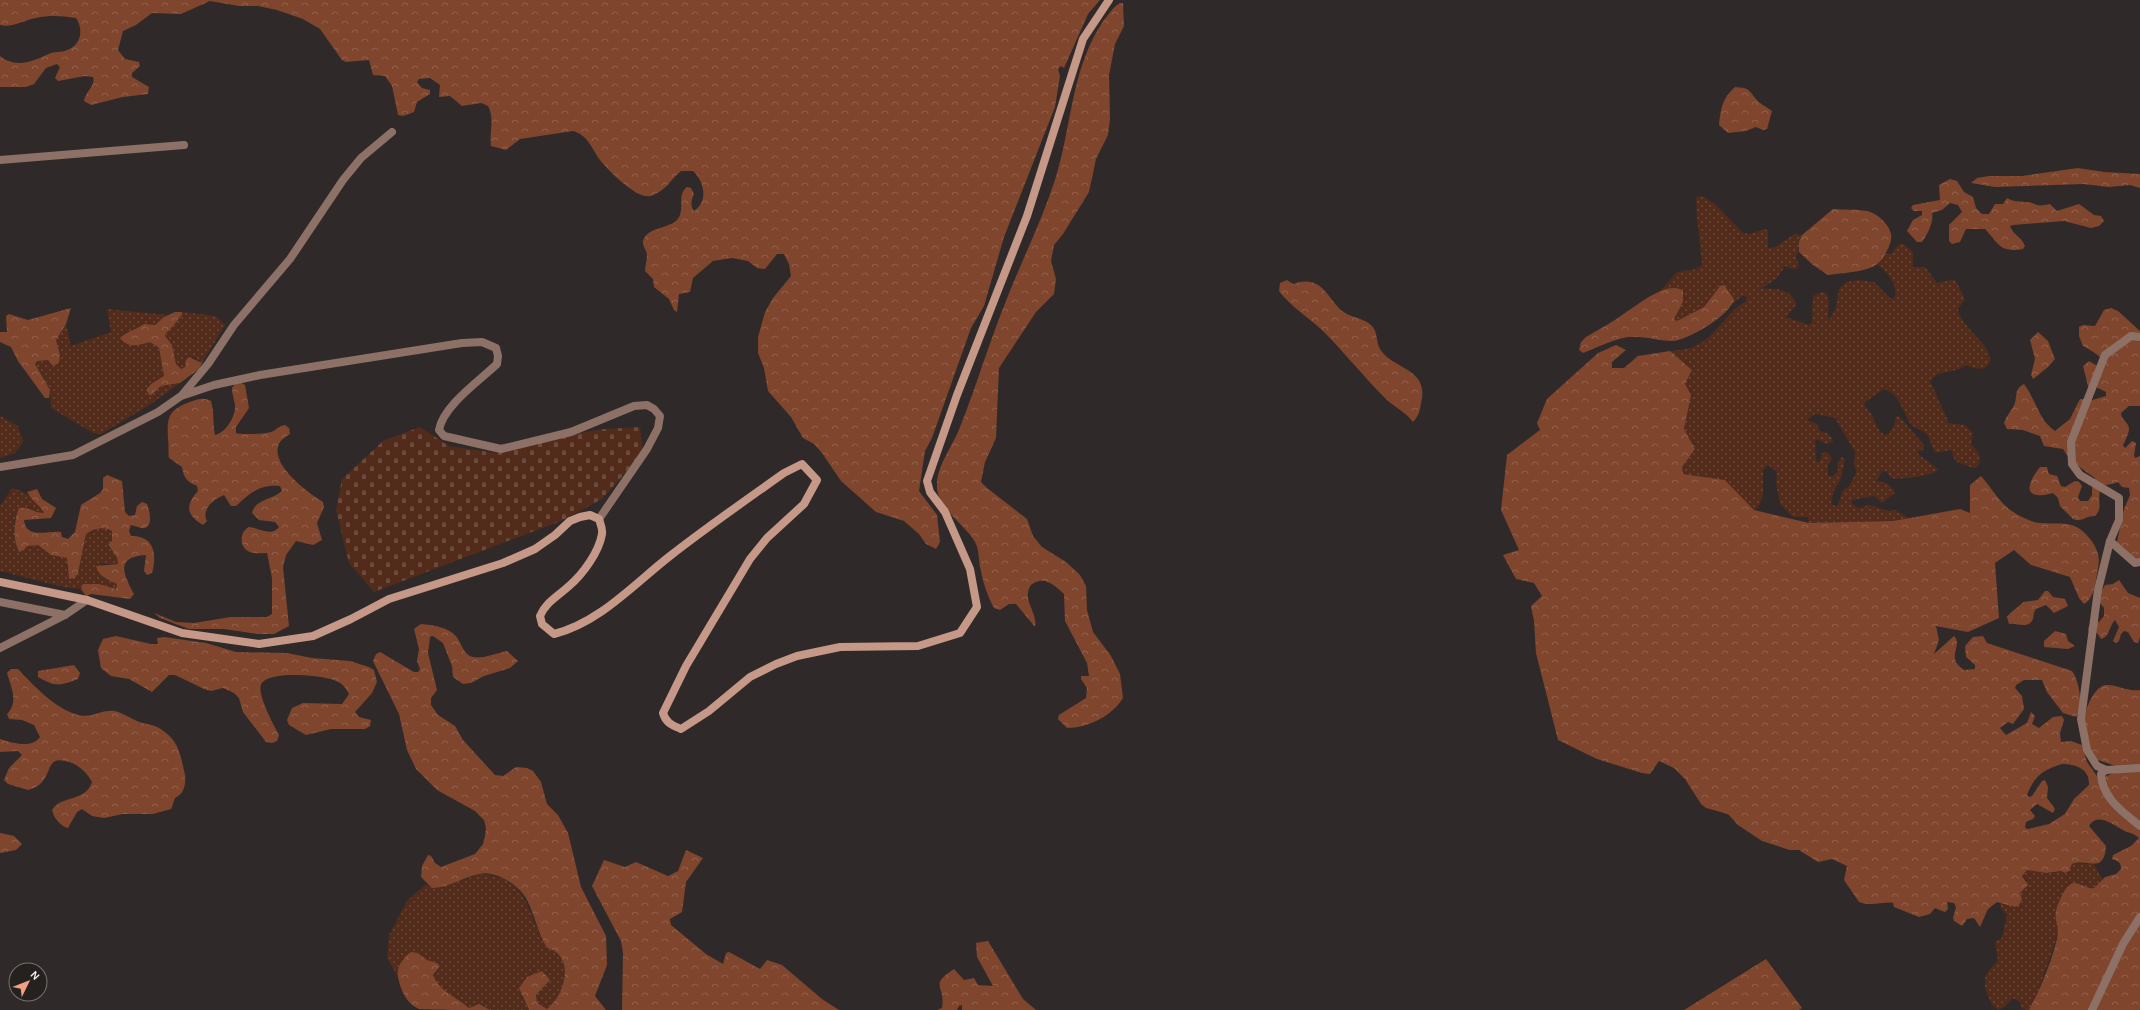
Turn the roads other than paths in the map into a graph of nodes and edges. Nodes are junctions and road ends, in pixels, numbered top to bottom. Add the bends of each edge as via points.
1 (1109, 0) edge
2 (392, 132) dead end
3 (184, 144) dead end
4 (0, 160) edge
5 (2140, 336) edge
6 (181, 396) junction
7 (0, 467) edge
8 (599, 519) junction
9 (2110, 541) junction
10 (2140, 562) edge
11 (0, 582) edge
12 (87, 600) junction
13 (0, 602) edge
14 (65, 615) junction
15 (0, 648) edge
16 (2140, 768) edge
17 (2106, 770) junction
18 (2140, 826) edge
19 (2140, 917) edge
20 (2092, 1010) edge

1 - 8 street via 1083,39 1027,216 957,395 927,481 930,492 944,512 970,569 978,607 960,633 918,646 840,647 796,656 750,677 709,711 682,729 665,720 663,713 686,666 750,559 767,538 804,504 817,480 802,464 784,473 671,556 594,617 570,630 554,634 542,624 540,616 544,608 571,584 596,550 602,533
2 - 6 street via 361,158 343,180 290,260 234,325 208,364
3 - 4 street
5 - 9 street via 2131,336 2105,355 2071,442 2072,464 2080,476 2119,498 2119,520
6 - 7 street via 158,412 73,455
6 - 8 street via 214,385 260,375 482,342 496,348 497,364 457,400 441,419 439,430 444,436 501,448 571,432 634,406 647,405 654,408 660,416 658,428 646,449
8 - 12 street via 590,515 580,517 535,549 503,563 389,599 313,636 259,644 182,633
9 - 10 street via 2135,563
9 - 17 street via 2098,590 2082,719 2087,750 2098,766
11 - 12 street
12 - 14 street
13 - 14 street
14 - 15 street
16 - 17 street
17 - 18 street via 2101,774 2102,784 2116,806
19 - 20 street via 2123,944

